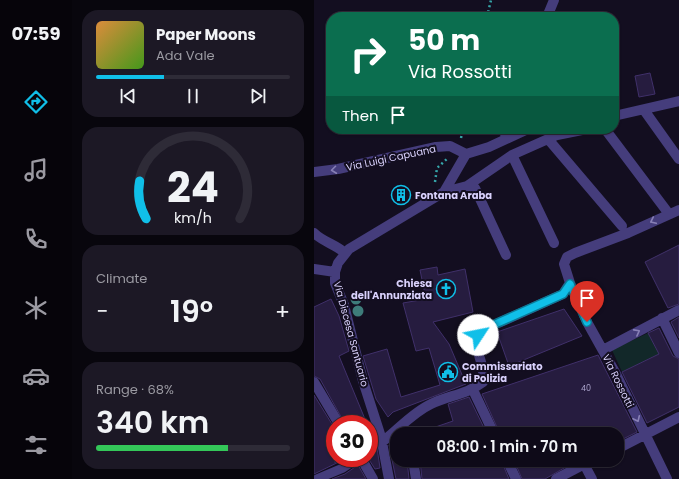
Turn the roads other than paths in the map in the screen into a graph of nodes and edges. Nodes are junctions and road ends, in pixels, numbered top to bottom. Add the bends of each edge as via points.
1 (554, 0) edge
2 (549, 12) edge
3 (679, 102) edge
4 (644, 110) junction
5 (619, 115) edge
6 (505, 134) edge
7 (562, 134) edge
8 (609, 134) edge
9 (548, 139) junction
10 (462, 152) junction
11 (512, 155) junction
12 (679, 159) edge
13 (314, 172) edge
14 (467, 186) junction
15 (444, 192) junction
16 (679, 210) edge
17 (669, 214) junction
18 (625, 230) junction
19 (314, 233) edge
20 (554, 243) dead end
21 (345, 253) junction
22 (506, 255) dead end
23 (314, 269) edge
24 (334, 272) junction
25 (570, 284) junction
26 (679, 310) edge
27 (662, 318) junction
28 (603, 350) junction
29 (679, 352) edge
30 (314, 382) edge
31 (473, 390) junction
32 (334, 415) edge
33 (679, 417) edge
34 (405, 427) edge
35 (491, 427) edge
36 (645, 436) junction
37 (390, 438) edge
38 (382, 442) junction
39 (624, 446) edge
40 (345, 467) edge
41 (366, 467) edge
42 (414, 467) edge
43 (510, 467) edge
44 (579, 467) edge
45 (589, 467) edge
46 (315, 479) edge
47 (373, 479) edge
48 (389, 479) edge
49 (416, 479) edge
50 (516, 479) edge
51 (556, 479) edge
52 (592, 479) edge
53 (666, 479) edge

1 - 2 street
3 - 4 street
4 - 5 street
4 - 12 street
6 - 10 street via 489,147
7 - 9 street
8 - 17 street
9 - 11 street
9 - 18 street
10 -> 13 street, Via Luigi Capuana via 450,146 436,147 338,170
10 - 15 street, Via Discesa Santuario
11 - 14 street
11 - 20 street
14 - 15 street
14 - 22 street via 475,188
15 - 21 street, Via Discesa Santuario
16 - 17 street
17 -> 18 street
18 - 25 street, Via Rossotti via 567,258 564,268
19 - 21 street
21 - 24 street, Via Discesa Santuario
23 - 24 street
24 - 38 street, Via Discesa Santuario via 335,283 344,305 363,381
25 - 28 street, Via Rossotti
25 - 31 street via 563,294 484,329 478,335 476,347 485,372 483,382
26 - 27 street
28 -> 27 street
27 - 29 street
28 -> 36 street, Via Rossotti
30 - 32 street
31 - 34 street via 432,404 408,419
31 - 35 street
33 - 36 street
36 - 39 street
36 - 53 street, Via Rossotti
37 - 38 street
38 - 48 street, Via Discesa Santuario
40 - 46 lane
41 - 47 street
42 - 49 street
43 - 50 street
44 - 51 street
45 - 52 street

